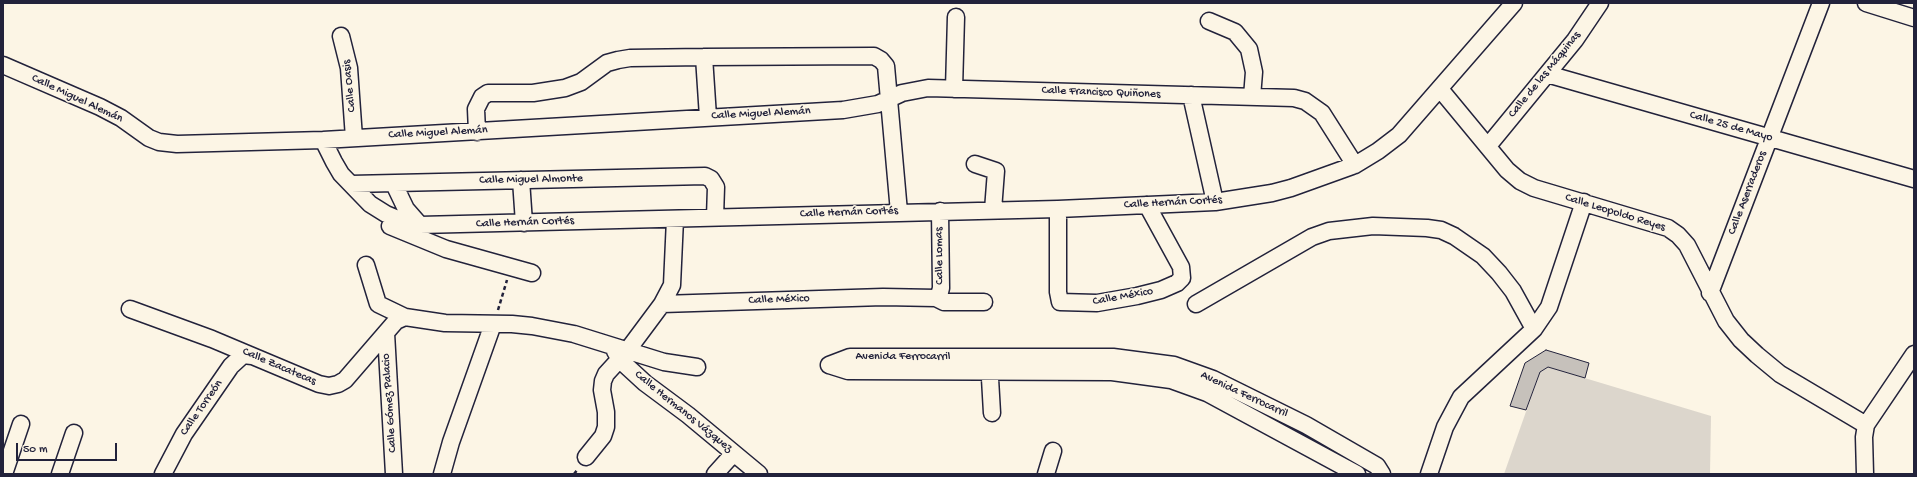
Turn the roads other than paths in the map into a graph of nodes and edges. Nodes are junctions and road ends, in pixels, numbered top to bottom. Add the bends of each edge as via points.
1 (1514, 3) edge
2 (1600, 3) edge
3 (1821, 3) edge
4 (1866, 3) edge
5 (956, 17) dead end
6 (1914, 18) edge
7 (1209, 21) dead end
8 (341, 36) dead end
9 (704, 57) junction
10 (3, 65) edge
11 (1547, 74) junction
12 (954, 89) junction
13 (1440, 89) junction
14 (1191, 95) junction
15 (1252, 97) junction
16 (889, 100) junction
17 (708, 117) junction
18 (477, 132) junction
19 (354, 138) junction
20 (1769, 138) junction
21 (324, 140) junction
22 (1488, 146) junction
23 (975, 164) dead end
24 (1355, 165) junction
25 (1914, 179) edge
26 (521, 180) junction
27 (350, 184) junction
28 (394, 184) junction
29 (1215, 202) junction
30 (1584, 202) junction
31 (1147, 205) junction
32 (1058, 209) junction
33 (993, 210) junction
34 (940, 211) junction
35 (899, 212) junction
36 (715, 218) junction
37 (675, 219) junction
38 (524, 223) junction
39 (420, 225) junction
40 (390, 226) dead end
41 (438, 226) junction
42 (446, 249) junction
43 (366, 265) dead end
44 (532, 273) dead end
45 (1710, 293) junction
46 (936, 298) junction
47 (984, 302) dead end
48 (662, 304) junction
49 (1196, 304) dead end
50 (130, 309) dead end
51 (405, 317) junction
52 (495, 319) junction
53 (1534, 329) junction
54 (386, 333) junction
55 (1914, 354) edge
56 (624, 355) junction
57 (252, 356) junction
58 (989, 364) junction
59 (697, 367) dead end
60 (1152, 369) junction
61 (992, 413) dead end
62 (21, 424) dead end
63 (1866, 425) junction
64 (74, 433) dead end
65 (1053, 450) dead end
66 (733, 454) junction
67 (586, 457) dead end
68 (1377, 471) edge
69 (4, 474) edge
70 (60, 474) edge
71 (163, 474) edge
72 (394, 474) edge
73 (442, 474) edge
74 (715, 474) edge
75 (759, 474) edge
76 (1046, 474) edge
77 (1357, 474) edge
78 (1429, 474) edge
79 (1865, 474) edge

1 - 13 street
2 - 11 street, Calle de las Máquinas via 1575,40
3 - 20 street, Calle Aserraderos
4 - 6 street
5 - 12 street
7 - 15 street via 1235,32 1249,49 1254,72
8 - 19 street, Calle Oasis via 349,68
9 - 16 street via 874,56 886,66
9 - 17 street
9 - 18 street via 618,60 607,63 580,82 565,88 533,93 488,94 482,97 476,109
10 - 21 street, Calle Miguel Alemán via 100,107 159,142 177,144
11 - 20 street, Calle 25 de Mayo
11 - 22 street, Calle de las Máquinas
12 - 14 street, Calle Francisco Quiñones
12 - 16 street, Calle Francisco Quiñones via 914,90
13 - 22 street, Calle Leopoldo Reyes
13 - 24 street, Calle Hernán Cortés via 1399,135
14 - 15 street, Calle Francisco Quiñones
14 - 29 street
15 - 24 street, Calle Francisco Quiñones via 1294,98 1314,106 1322,113
16 - 17 street, Calle Miguel Alemán via 864,108 843,110
16 - 35 street
17 - 18 street, Calle Miguel Alemán
18 - 19 street, Calle Miguel Alemán
19 - 21 street, Calle Miguel Alemán
20 - 25 street, Calle 25 de Mayo
20 - 45 street, Calle Aserraderos
21 - 27 street, Calle Hernán Cortés via 334,162
22 - 30 street, Calle Leopoldo Reyes via 1507,170 1520,180 1534,188
23 - 33 street via 996,171
24 - 29 street, Calle Hernán Cortés via 1272,193
26 - 28 street, Calle Miguel Almonte
26 - 36 street, Calle Miguel Almonte via 705,176 716,187
26 - 38 street
27 - 28 street, Calle Miguel Almonte
27 - 39 street, Calle Hernán Cortés via 370,204 386,214
28 - 39 street via 406,209
29 - 31 street, Calle Hernán Cortés
30 - 45 street, Calle Leopoldo Reyes via 1668,228 1678,235 1687,245
30 - 53 street via 1549,307
31 - 32 street, Calle Hernán Cortés
31 - 32 street, Calle México via 1182,267 1182,278 1161,290 1097,303 1060,302
32 - 33 street, Calle Hernán Cortés
33 - 34 street, Calle Hernán Cortés
34 - 35 street, Calle Hernán Cortés
34 - 46 street, Calle Lomas via 941,288
35 - 36 street, Calle Hernán Cortés
36 - 37 street, Calle Hernán Cortés
37 - 38 street, Calle Hernán Cortés
37 - 48 street via 672,285
38 - 41 street, Calle Hernán Cortés
39 - 41 street, Calle Hernán Cortés
40 - 42 street
41 - 42 street
42 - 44 street
43 - 51 street, Calle Hermanos Vázquez via 378,304
45 - 63 street, Calle Leopoldo Reyes via 1726,321 1757,356 1806,391
46 - 47 street, Calle México via 944,302
46 - 48 street, Calle México via 871,297
48 - 56 street
49 - 53 street via 1306,240 1328,231 1373,226 1427,228 1441,230 1454,236 1484,256 1513,290
50 - 57 street, Calle Zacatecas
51 - 52 street, Calle Hermanos Vázquez via 445,323
51 - 54 street, Calle Zacatecas via 396,321
52 - 56 street, Calle Hermanos Vázquez via 574,334 612,345
52 - 73 street
53 - 78 street via 1461,397 1445,427
54 - 57 street, Calle Zacatecas via 345,380 329,386
54 - 72 street, Calle Gómez Palacio
55 - 63 street
56 - 59 street
56 - 66 street, Calle Hermanos Vázquez via 645,383 688,415
56 - 67 street via 606,374 603,381 606,427 603,436
57 - 71 street, Calle Torreón via 243,355 231,366 184,434
58 - 58 street, Avenida Ferrocarril via 850,357 828,365 848,371
58 - 60 street, Avenida Ferrocarril via 1112,372
58 - 61 street
60 - 68 street, Avenida Ferrocarril via 1174,365 1214,379 1306,425
60 - 77 street, Avenida Ferrocarril via 1171,380 1207,393
62 - 69 street
63 - 79 street
64 - 70 street
65 - 76 street
66 - 74 street
66 - 75 street, Calle Hermanos Vázquez

